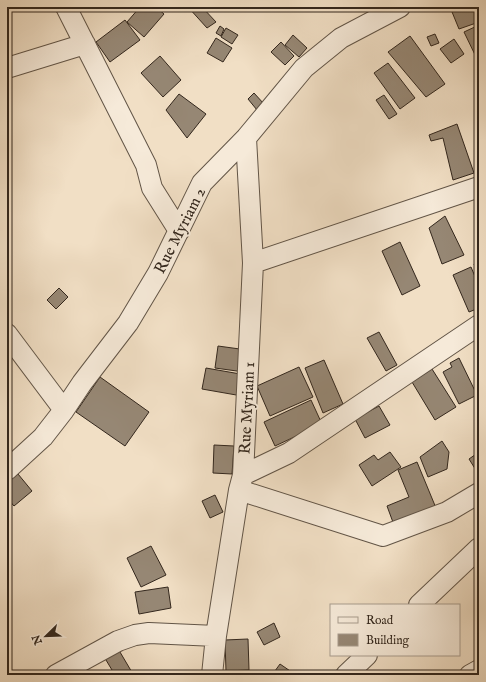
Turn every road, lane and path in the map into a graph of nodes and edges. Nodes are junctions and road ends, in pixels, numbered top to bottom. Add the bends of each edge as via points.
1 (66, 7) edge
2 (400, 7) edge
3 (85, 44) junction
4 (7, 68) edge
5 (246, 138) junction
6 (479, 187) edge
7 (179, 232) junction
8 (254, 263) junction
9 (479, 325) edge
10 (7, 334) edge
11 (64, 410) junction
12 (7, 470) edge
13 (241, 483) junction
14 (479, 493) edge
15 (479, 548) edge
16 (420, 604) edge
17 (216, 636) junction
18 (366, 656) edge
19 (479, 670) edge
20 (56, 675) edge
21 (212, 675) edge
22 (346, 675) edge
23 (470, 675) edge

1 - 3 street
2 - 5 street, Rue Myriam 2 via 341,38 304,68
3 - 4 street
3 - 7 street via 146,165 152,188
5 - 7 street, Rue Myriam 2 via 202,183
5 - 8 street, Rue Myriam 1
6 - 8 street
7 - 11 street, Rue Myriam 2 via 128,323
8 - 13 street, Rue Myriam 1
9 - 13 street
10 - 11 street
11 - 12 street, Rue Myriam 2 via 43,437
13 - 14 street via 383,536 447,512
13 - 17 street, Rue Myriam 1
15 - 16 street
17 - 20 street via 148,633 135,635 118,641
17 - 21 street, Rue Myriam 1
18 - 22 street
19 - 23 street

